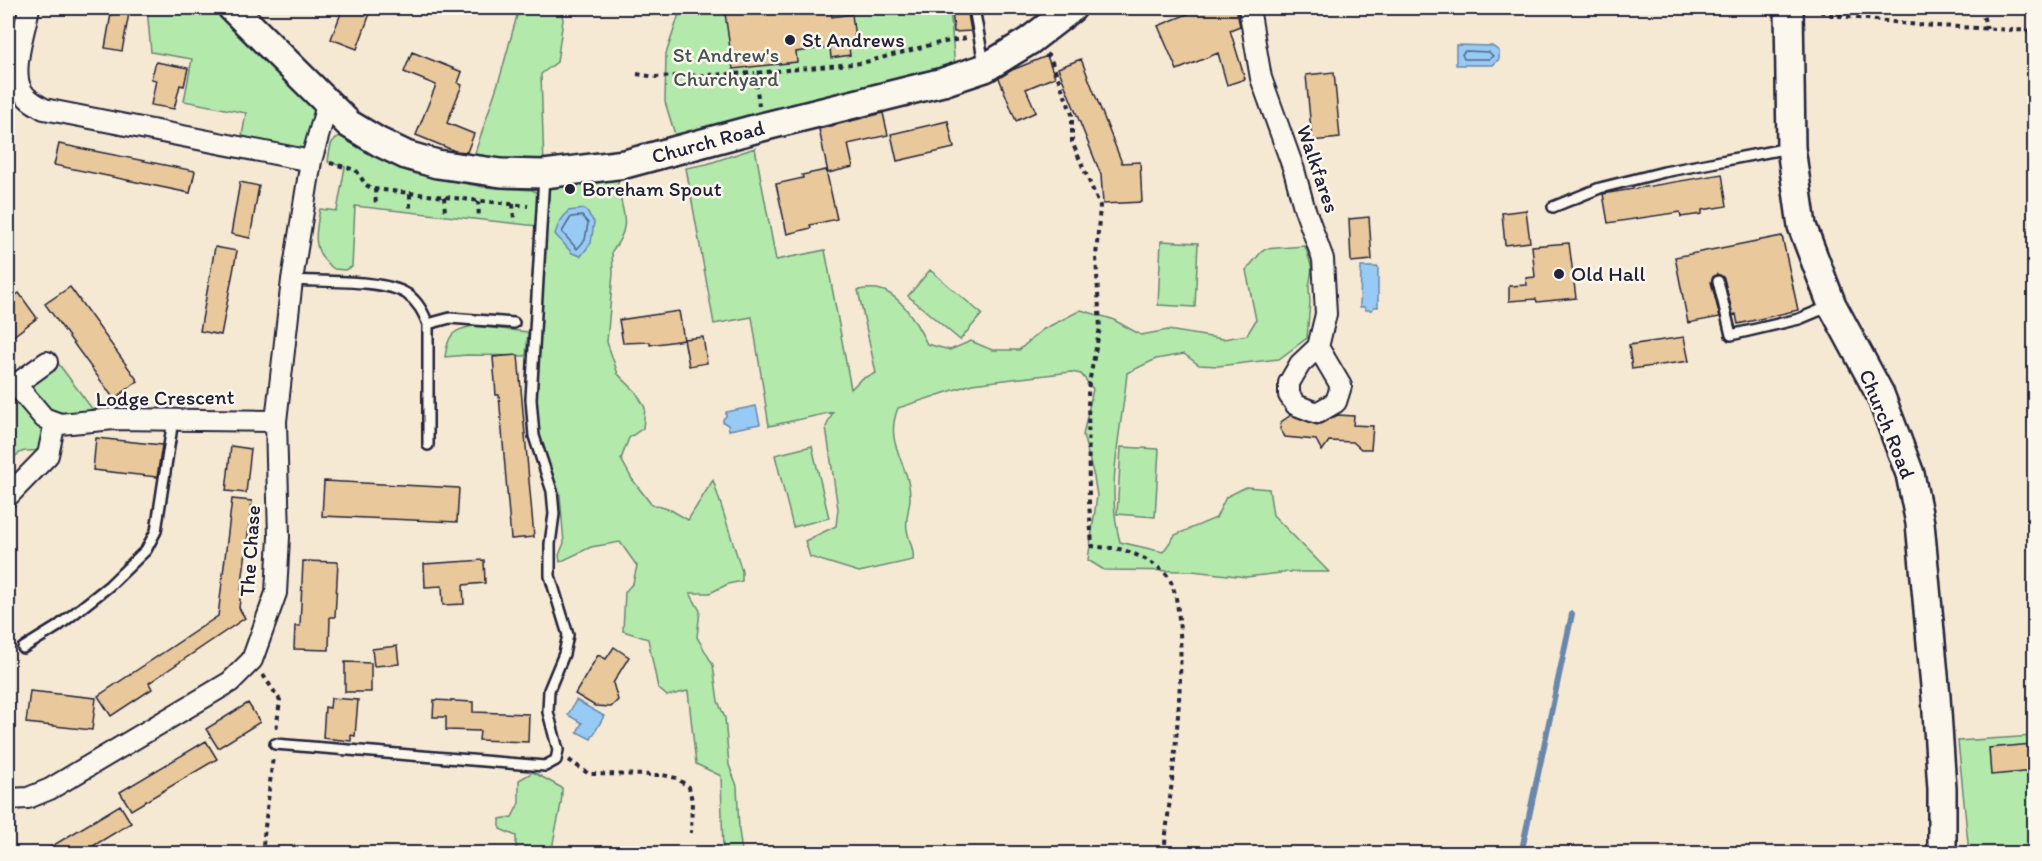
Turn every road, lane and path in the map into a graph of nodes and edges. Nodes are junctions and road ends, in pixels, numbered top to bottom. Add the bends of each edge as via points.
1 (29, 8) edge
2 (232, 8) edge
3 (974, 8) edge
4 (1072, 8) edge
5 (1249, 8) edge
6 (1789, 8) edge
7 (1806, 8) edge
8 (1829, 8) edge
9 (1981, 8) edge
10 (1832, 15) junction
11 (1987, 29) junction
12 (2034, 31) edge
13 (979, 36) junction
14 (1029, 41) junction
15 (985, 68) junction
16 (637, 74) dead end
17 (755, 74) junction
18 (12, 75) edge
19 (328, 102) junction
20 (762, 127) junction
21 (1791, 148) junction
22 (312, 160) junction
23 (544, 174) junction
24 (375, 189) junction
25 (410, 194) junction
26 (444, 197) junction
27 (478, 201) junction
28 (513, 204) junction
29 (376, 206) dead end
30 (542, 207) junction
31 (1553, 207) dead end
32 (410, 210) dead end
33 (445, 213) dead end
34 (479, 218) dead end
35 (513, 222) dead end
36 (292, 280) junction
37 (1718, 281) dead end
38 (1832, 305) junction
39 (514, 323) dead end
40 (428, 324) junction
41 (1318, 347) dead end
42 (47, 362) dead end
43 (12, 387) edge
44 (173, 420) junction
45 (276, 421) junction
46 (55, 422) junction
47 (428, 445) dead end
48 (8, 496) edge
49 (23, 648) dead end
50 (274, 744) dead end
51 (557, 754) junction
52 (8, 799) edge
53 (691, 833) dead end
54 (1164, 854) edge
55 (1942, 854) edge

1 - 18 street
2 - 19 street, Church Road
3 - 13 lane
4 - 14 street, Church Road
5 - 41 street, Walkfares via 1261,78 1323,259 1326,314
6 - 21 street, Church Road
7 - 10 path
8 - 10 path
9 - 11 path
10 - 11 path via 1919,26
11 - 12 path
13 - 15 lane
13 - 17 path via 862,63
14 - 15 street, Church Road
14 - 54 path via 1050,57 1072,114 1072,142 1100,206 1096,257 1100,328 1088,388 1092,546 1119,549 1166,573 1178,611 1181,682
15 - 20 street, Church Road
16 - 17 path
17 - 20 path
18 - 22 street via 31,102 44,109
19 - 22 street, The Chase
19 - 23 street, Church Road via 349,124 406,155 448,166
20 - 23 street, Church Road via 626,164
21 - 31 lane via 1664,172 1600,188
21 - 38 street, Church Road via 1802,226
22 - 24 path via 356,170
22 - 36 street, The Chase
23 - 30 lane
24 - 25 path
24 - 29 path
25 - 26 path
25 - 32 path
26 - 27 path
26 - 33 path
27 - 28 path
27 - 34 path
28 - 30 path
28 - 35 path
30 - 51 lane via 531,399 534,435 552,491 550,576 568,635 549,690 548,712
36 - 40 lane via 386,286 406,294 420,307
36 - 45 street, The Chase
37 - 38 lane via 1731,335 1799,319
38 - 55 street, Church Road via 1880,394 1910,474 1920,522 1936,697
39 - 40 lane via 450,318
40 - 47 lane
42 - 43 street
43 - 46 street via 44,418
44 - 45 street, Lodge Crescent
44 - 46 street, Lodge Crescent
44 - 49 lane via 156,531 146,550 109,586
45 - 52 street, The Chase via 276,593 252,660 230,682 50,789 28,798
46 - 48 street via 48,455
50 - 51 lane via 545,766 556,760
51 - 53 path via 589,774 676,778 689,787

